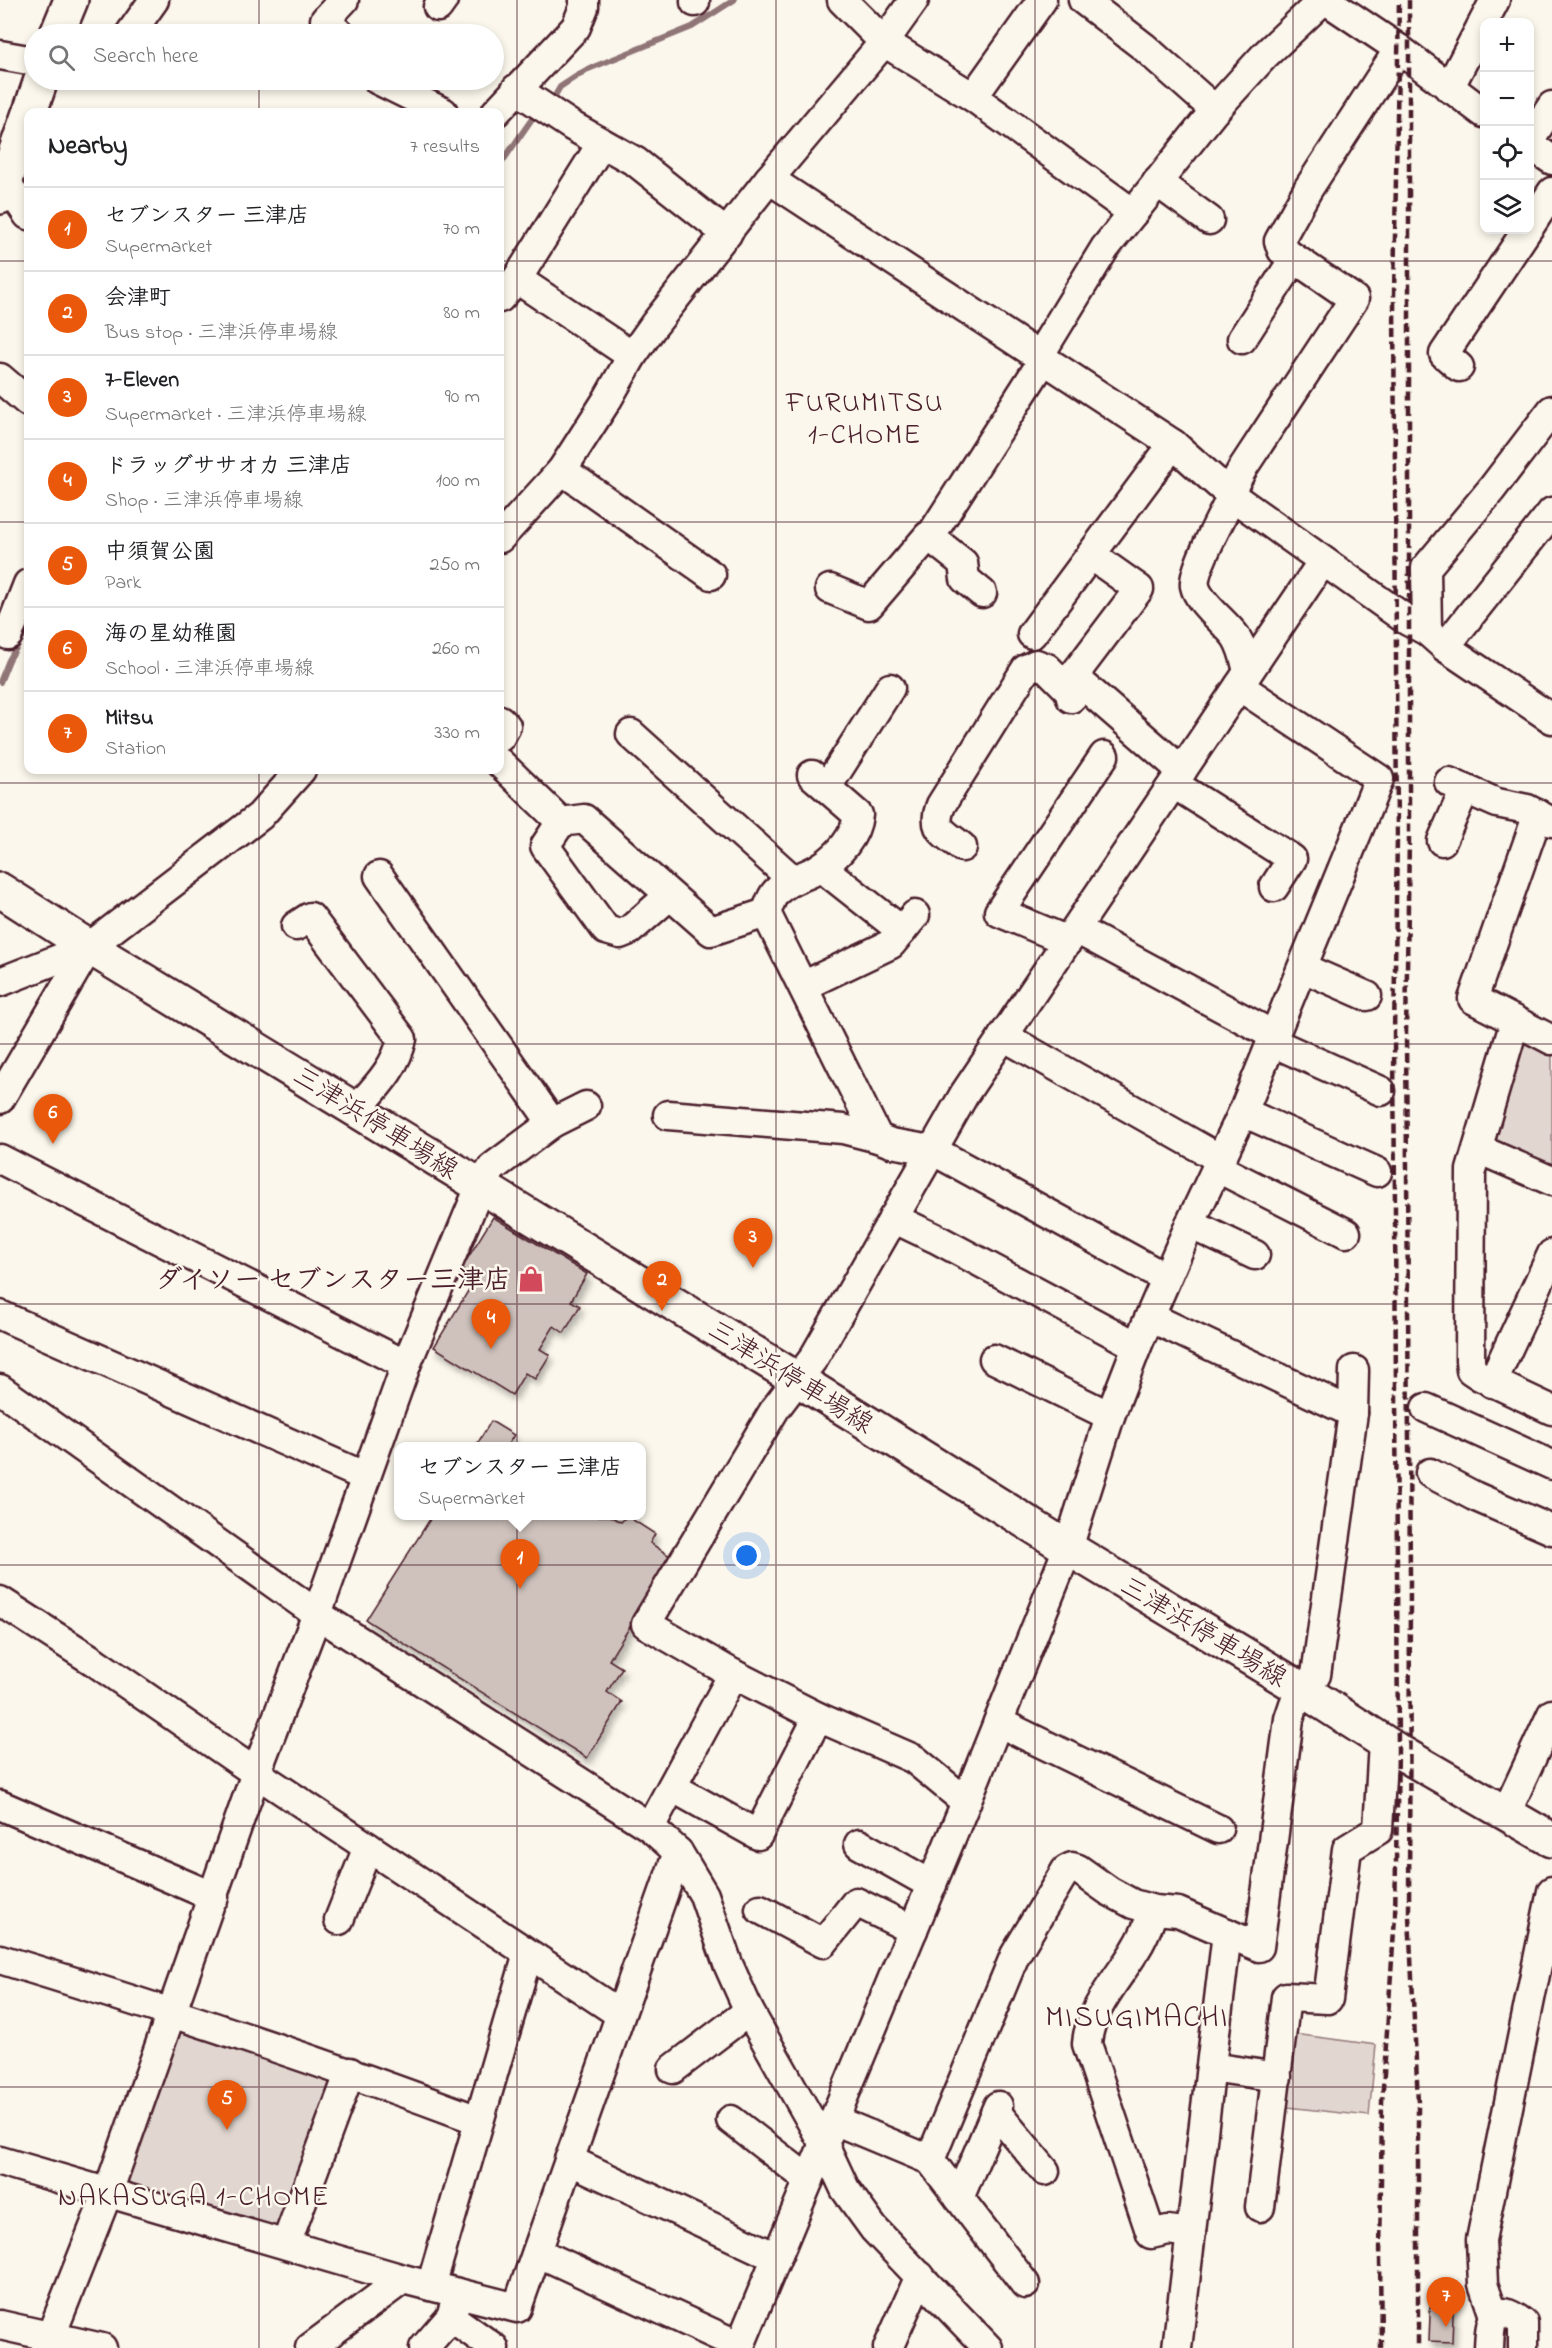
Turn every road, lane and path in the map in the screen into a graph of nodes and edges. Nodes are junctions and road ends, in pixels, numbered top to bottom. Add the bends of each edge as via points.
1 (71, 0) edge
2 (154, 0) edge
3 (344, 0) edge
4 (584, 0) edge
5 (842, 0) edge
6 (914, 0) edge
7 (1042, 0) edge
8 (1083, 0) edge
9 (1324, 0) edge
10 (1495, 0) edge
11 (61, 24) edge
12 (137, 24) edge
13 (329, 24) edge
14 (884, 42) junction
15 (1399, 49) junction
16 (0, 55) edge
17 (24, 60) edge
18 (1449, 88) junction
19 (516, 89) junction
20 (37, 90) edge
21 (396, 90) edge
22 (973, 97) junction
23 (1552, 106) edge
24 (31, 108) edge
25 (434, 108) edge
26 (499, 108) edge
27 (1215, 110) junction
28 (1480, 110) edge
29 (24, 127) edge
30 (1534, 133) edge
31 (602, 143) junction
32 (1534, 148) edge
33 (1552, 160) edge
34 (769, 179) junction
35 (1157, 183) junction
36 (2, 185) edge
37 (1552, 192) edge
38 (24, 210) edge
39 (1133, 213) junction
40 (1534, 219) edge
41 (1209, 220) dead end
42 (727, 234) junction
43 (1524, 234) edge
44 (1294, 259) junction
45 (506, 287) edge
46 (1242, 339) dead end
47 (632, 356) junction
48 (1041, 358) junction
49 (1459, 366) dead end
50 (0, 378) edge
51 (24, 399) edge
52 (1552, 410) edge
53 (1173, 444) junction
54 (562, 470) junction
55 (1232, 496) junction
56 (509, 509) edge
57 (1552, 512) edge
58 (504, 525) edge
59 (930, 537) junction
60 (1091, 555) junction
61 (1323, 561) junction
62 (711, 575) dead end
63 (830, 589) dead end
64 (982, 592) dead end
65 (24, 599) edge
66 (1032, 634) dead end
67 (8, 635) dead end
68 (1436, 639) junction
69 (1244, 679) junction
70 (1074, 694) junction
71 (877, 696) dead end
72 (1552, 719) edge
73 (631, 734) dead end
74 (1104, 756) dead end
75 (504, 767) edge
76 (297, 774) edge
77 (1178, 777) junction
78 (1545, 818) edge
79 (561, 822) junction
80 (1442, 841) dead end
81 (962, 847) dead end
82 (821, 867) junction
83 (379, 876) dead end
84 (792, 879) junction
85 (1274, 887) dead end
86 (0, 890) edge
87 (669, 896) junction
88 (766, 913) junction
89 (296, 926) dead end
90 (1072, 935) junction
91 (89, 947) junction
92 (1303, 968) junction
93 (0, 982) edge
94 (803, 986) junction
95 (1367, 996) dead end
96 (1515, 1021) junction
97 (1003, 1036) junction
98 (1274, 1039) junction
99 (1552, 1040) edge
100 (1381, 1091) dead end
101 (0, 1099) edge
102 (586, 1106) dead end
103 (356, 1110) junction
104 (1243, 1112) junction
105 (668, 1115) dead end
106 (552, 1123) junction
107 (878, 1138) junction
108 (1478, 1149) junction
109 (932, 1150) junction
110 (0, 1159) edge
111 (1218, 1163) junction
112 (1377, 1172) dead end
113 (1552, 1181) edge
114 (480, 1186) junction
115 (893, 1218) junction
116 (1190, 1224) junction
117 (1346, 1233) dead end
118 (1552, 1254) edge
119 (1255, 1255) dead end
120 (1166, 1278) junction
121 (0, 1315) edge
122 (1150, 1317) junction
123 (1137, 1346) junction
124 (994, 1359) dead end
125 (406, 1365) junction
126 (1354, 1371) dead end
127 (797, 1378) junction
128 (1492, 1383) junction
129 (0, 1389) edge
130 (1426, 1408) dead end
131 (1552, 1410) edge
132 (1353, 1413) junction
133 (1110, 1416) junction
134 (1552, 1465) edge
135 (1430, 1473) dead end
136 (366, 1477) junction
137 (1552, 1530) edge
138 (1068, 1548) junction
139 (0, 1601) edge
140 (317, 1614) junction
141 (733, 1674) junction
142 (1303, 1690) junction
143 (1552, 1714) edge
144 (818, 1717) junction
145 (998, 1722) junction
146 (1383, 1742) junction
147 (256, 1773) junction
148 (672, 1787) junction
149 (966, 1802) junction
150 (0, 1805) edge
151 (1506, 1813) junction
152 (650, 1827) junction
153 (1218, 1829) dead end
154 (1552, 1840) edge
155 (859, 1844) dead end
156 (368, 1847) junction
157 (678, 1852) junction
158 (932, 1885) junction
159 (1552, 1891) edge
160 (213, 1897) junction
161 (760, 1909) dead end
162 (1154, 1910) junction
163 (339, 1920) dead end
164 (913, 1930) junction
165 (1227, 1933) junction
166 (528, 1954) junction
167 (0, 1959) edge
168 (171, 2011) junction
169 (749, 2011) junction
170 (620, 2014) junction
171 (1211, 2067) junction
172 (673, 2069) dead end
173 (350, 2072) junction
174 (1277, 2076) junction
175 (478, 2120) junction
176 (731, 2120) dead end
177 (829, 2132) junction
178 (568, 2160) junction
179 (930, 2160) junction
180 (0, 2161) edge
181 (1046, 2170) dead end
182 (809, 2180) junction
183 (108, 2192) junction
184 (959, 2198) junction
185 (1260, 2208) dead end
186 (1191, 2233) junction
187 (286, 2244) junction
188 (537, 2252) junction
189 (776, 2257) junction
190 (920, 2276) junction
191 (403, 2279) junction
192 (1025, 2284) dead end
193 (446, 2299) junction
194 (1494, 2316) junction
195 (0, 2325) edge
196 (48, 2342) edge
197 (745, 2345) edge
198 (102, 2348) edge
199 (310, 2348) edge
200 (424, 2348) edge
201 (494, 2348) edge
202 (888, 2348) edge
203 (988, 2348) edge
204 (1177, 2348) edge
205 (1489, 2348) edge
206 (1523, 2348) edge

1 - 11 main road
2 - 12 street
3 - 13 street via 325,20
4 - 19 street via 576,27
5 - 14 street
6 - 14 street
7 - 22 street
8 - 27 street
9 - 15 street
9 - 27 street via 1265,55
10 - 18 street
14 - 22 street
14 - 34 street
15 - 18 street
15 - 44 street via 1283,231 1279,241 1282,250
16 - 17 street
18 - 28 street
19 - 26 street
19 - 31 street
20 - 24 main road
21 - 25 street
22 - 39 street
23 - 30 street
27 - 35 street
29 - 36 main road
31 - 42 street via 636,162
31 - 45 street
32 - 33 street
34 - 42 street
34 - 48 street
35 - 39 street
35 - 41 street
36 - 38 street
37 - 40 street
39 - 48 street via 1105,248
42 - 47 street
43 - 49 street via 1444,354
44 - 46 street
44 - 55 street via 1354,299 1244,466
45 - 47 street
47 - 54 street
48 - 53 street
48 - 59 street
50 - 51 street
52 - 68 street via 1426,568
53 - 55 street
53 - 60 street
54 - 56 street
54 - 62 street
55 - 61 street
55 - 69 street via 1197,571 1195,586 1244,650
56 - 58 street
57 - 68 street
59 - 63 street via 868,605
59 - 64 street via 963,563 965,579
60 - 66 street
60 - 70 street via 1139,589 1074,675
61 - 68 street
61 - 69 street
65 - 67 street
68 - 72 street
69 - 77 street
69 - 92 street via 1379,779
70 - 77 street
70 - 81 street via 1047,668 1036,664 1026,669 936,818 939,828
71 - 82 street via 820,781 858,815 850,840
73 - 84 street
74 - 90 street via 999,912
75 - 79 street
76 - 91 street via 260,816
77 - 85 street via 1292,859
77 - 90 street
78 - 80 street via 1457,786
78 - 96 street via 1473,999
79 - 87 street via 584,819
79 - 87 street via 545,846 606,930 620,934 630,930
82 - 84 street
82 - 94 street via 909,923 891,944
83 - 106 street
84 - 88 street via 775,893
86 - 91 main road, 三津浜停車場線
87 - 88 street via 711,932
88 - 94 street
89 - 103 street via 310,916 402,1039 386,1075
90 - 97 street
90 - 98 street
91 - 93 street
91 - 101 street
91 - 103 main road, 三津浜停車場線
92 - 95 street
92 - 98 street
94 - 107 street
96 - 99 street
96 - 108 street
97 - 109 street
97 - 111 street
98 - 100 street
98 - 104 street
102 - 106 street
103 - 114 main road, 三津浜停車場線
104 - 111 street
104 - 112 street
105 - 107 street via 843,1129
106 - 114 street via 492,1168
107 - 109 street
108 - 113 street
108 - 128 street via 1471,1170 1470,1360 1471,1370
109 - 115 street
109 - 120 street
110 - 125 street
111 - 116 street
111 - 117 street
114 - 125 street
114 - 127 main road, 三津浜停車場線
115 - 123 street
115 - 127 street via 813,1359
116 - 119 street
116 - 120 street
118 - 128 street
120 - 122 street
121 - 136 street
122 - 123 street
122 - 132 street
123 - 133 street
124 - 133 street
125 - 136 street
126 - 132 street
127 - 138 main road, 三津浜停車場線
127 - 141 street via 646,1624
128 - 131 street
129 - 140 street
130 - 134 street
132 - 142 street via 1316,1675
133 - 138 street
135 - 137 street
136 - 140 street
138 - 142 main road, 三津浜停車場線
138 - 145 street
139 - 147 street
140 - 147 street
140 - 152 street
141 - 144 street
141 - 148 street
142 - 146 main road, 三津浜停車場線
142 - 165 street via 1289,1719 1259,1947
143 - 151 street
144 - 148 street via 758,1835
144 - 149 street via 914,1759
145 - 149 street
145 - 153 street
146 - 151 main road, 三津浜停車場線
146 - 174 street via 1378,1830 1347,1849 1328,1999 1286,1996
147 - 156 street
147 - 160 street
148 - 152 street
149 - 158 street
150 - 160 street
151 - 154 main road, 三津浜停車場線
152 - 157 street
155 - 158 street
156 - 163 street
156 - 166 street
157 - 169 street via 704,1895
157 - 170 street
158 - 164 street
159 - 194 street via 1481,2240 1483,2284
160 - 168 street
161 - 164 street via 823,1943 856,1902
162 - 165 street via 1178,1912
162 - 179 street via 1108,1891 1078,1869 1066,1870 1015,1955
162 - 186 street via 1138,1947 1095,2014 1087,2044 1151,2234 1168,2230
164 - 177 street
165 - 171 street
166 - 170 street
166 - 175 street
167 - 168 street
168 - 173 street
168 - 183 street
169 - 172 street
169 - 177 street
170 - 178 street
171 - 174 street
171 - 186 street
173 - 175 street
173 - 187 street
174 - 185 street
175 - 193 street
176 - 182 street
177 - 179 street
177 - 182 street
177 - 190 street via 845,2189 874,2229
178 - 188 street
178 - 189 street
179 - 184 street
180 - 183 street
181 - 184 street via 997,2109
182 - 189 street
183 - 187 street
183 - 196 street
184 - 192 street
186 - 204 street
187 - 191 street
188 - 193 street via 518,2308
188 - 197 street
189 - 197 street
190 - 202 street
190 - 203 street
191 - 193 street
191 - 199 street
193 - 200 street
193 - 201 street
194 - 205 street
194 - 206 street via 1513,2315 1523,2323
195 - 196 street
196 - 198 street

